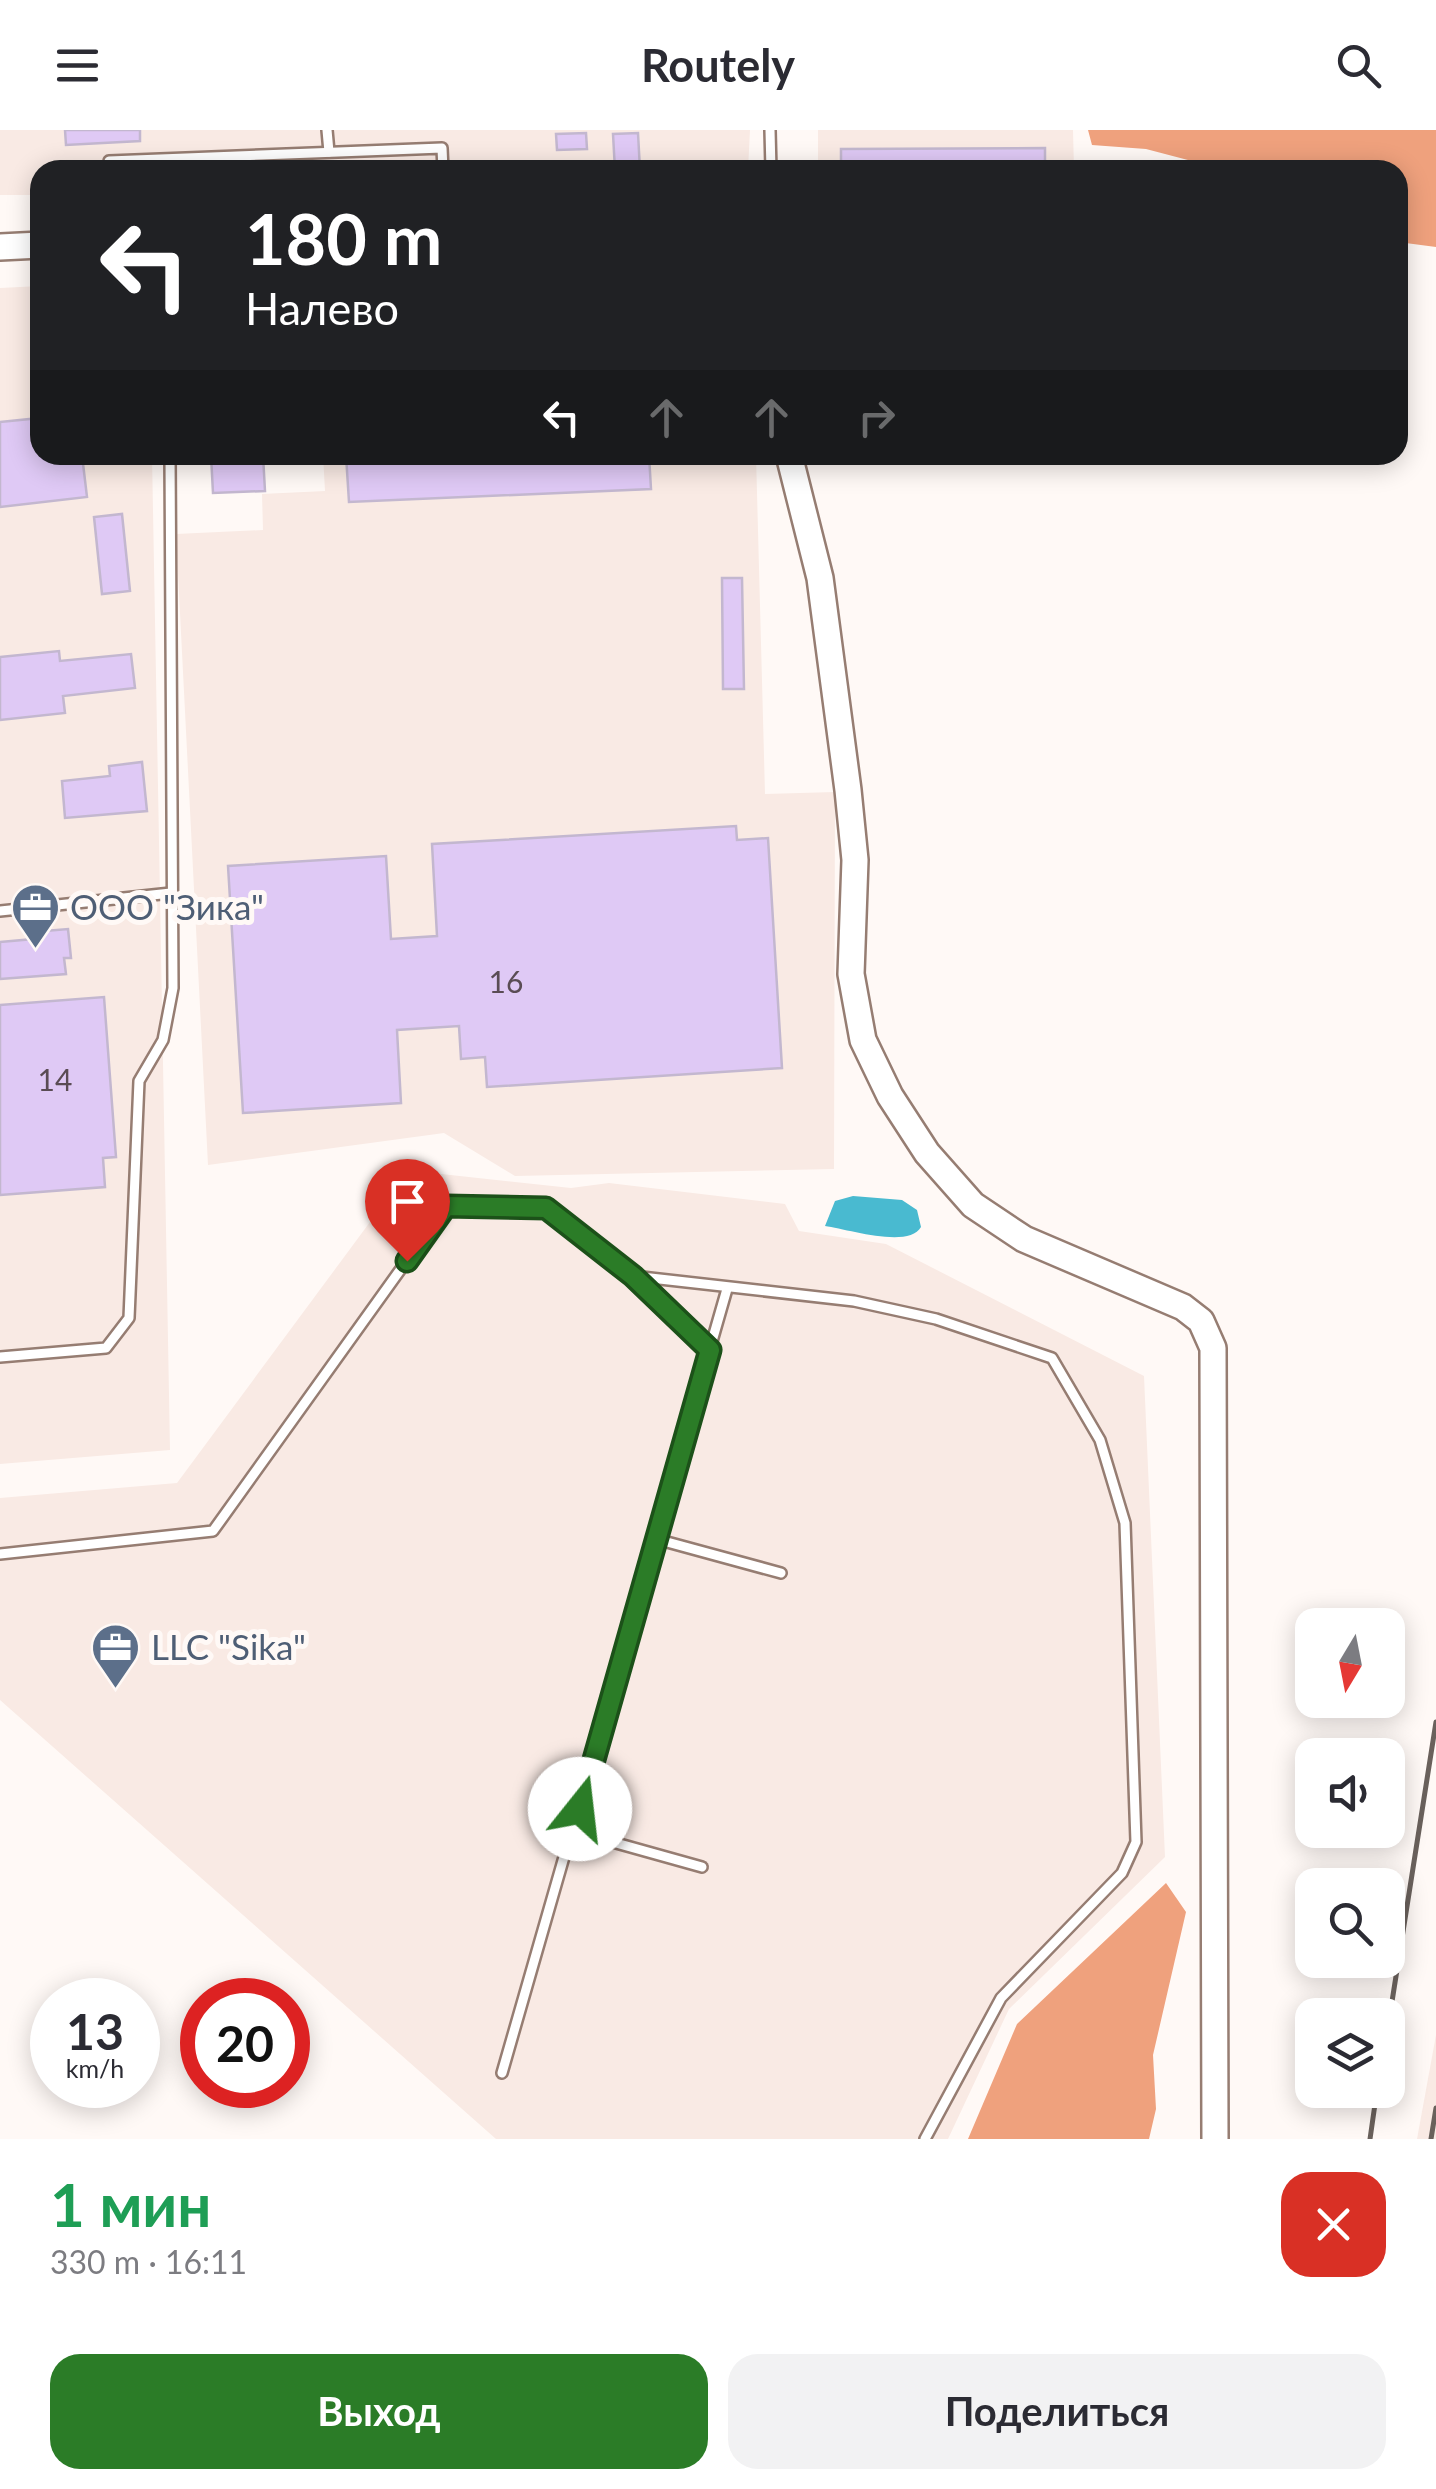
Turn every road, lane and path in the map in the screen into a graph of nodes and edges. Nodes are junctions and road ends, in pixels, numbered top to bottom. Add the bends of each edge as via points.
1 (326, 130) edge
2 (770, 130) edge
3 (329, 152) junction
4 (133, 160) edge
5 (442, 160) edge
6 (771, 160) edge
7 (30, 246) edge
8 (0, 248) edge
9 (170, 465) edge
10 (792, 465) edge
11 (171, 893) junction
12 (0, 910) edge
13 (633, 1276) junction
14 (727, 1289) junction
15 (710, 1350) junction
16 (0, 1357) edge
17 (656, 1539) junction
18 (0, 1554) edge
19 (782, 1573) dead end
20 (573, 1832) junction
21 (702, 1867) dead end
22 (502, 2073) dead end
23 (926, 2139) edge
24 (1215, 2139) edge

1 - 3 lane
2 - 6 lane
3 - 4 lane
3 - 5 lane via 442,148
7 - 8 street
9 - 11 lane
10 - 24 street via 820,578 856,860 851,974 870,1054 927,1154 973,1206 1024,1239 1183,1308 1201,1321 1212,1348
11 - 12 lane
11 - 16 lane via 173,988 162,1040 140,1081 129,1318 106,1348
13 - 14 lane
13 - 15 lane
13 - 18 lane via 546,1208 446,1206 213,1531
14 - 15 lane
14 - 23 lane via 854,1301 936,1319 1052,1358 1100,1440 1125,1523 1136,1842 1122,1873 1001,1998
15 - 17 lane
17 - 19 lane
17 - 20 lane
20 - 21 lane
20 - 22 lane

